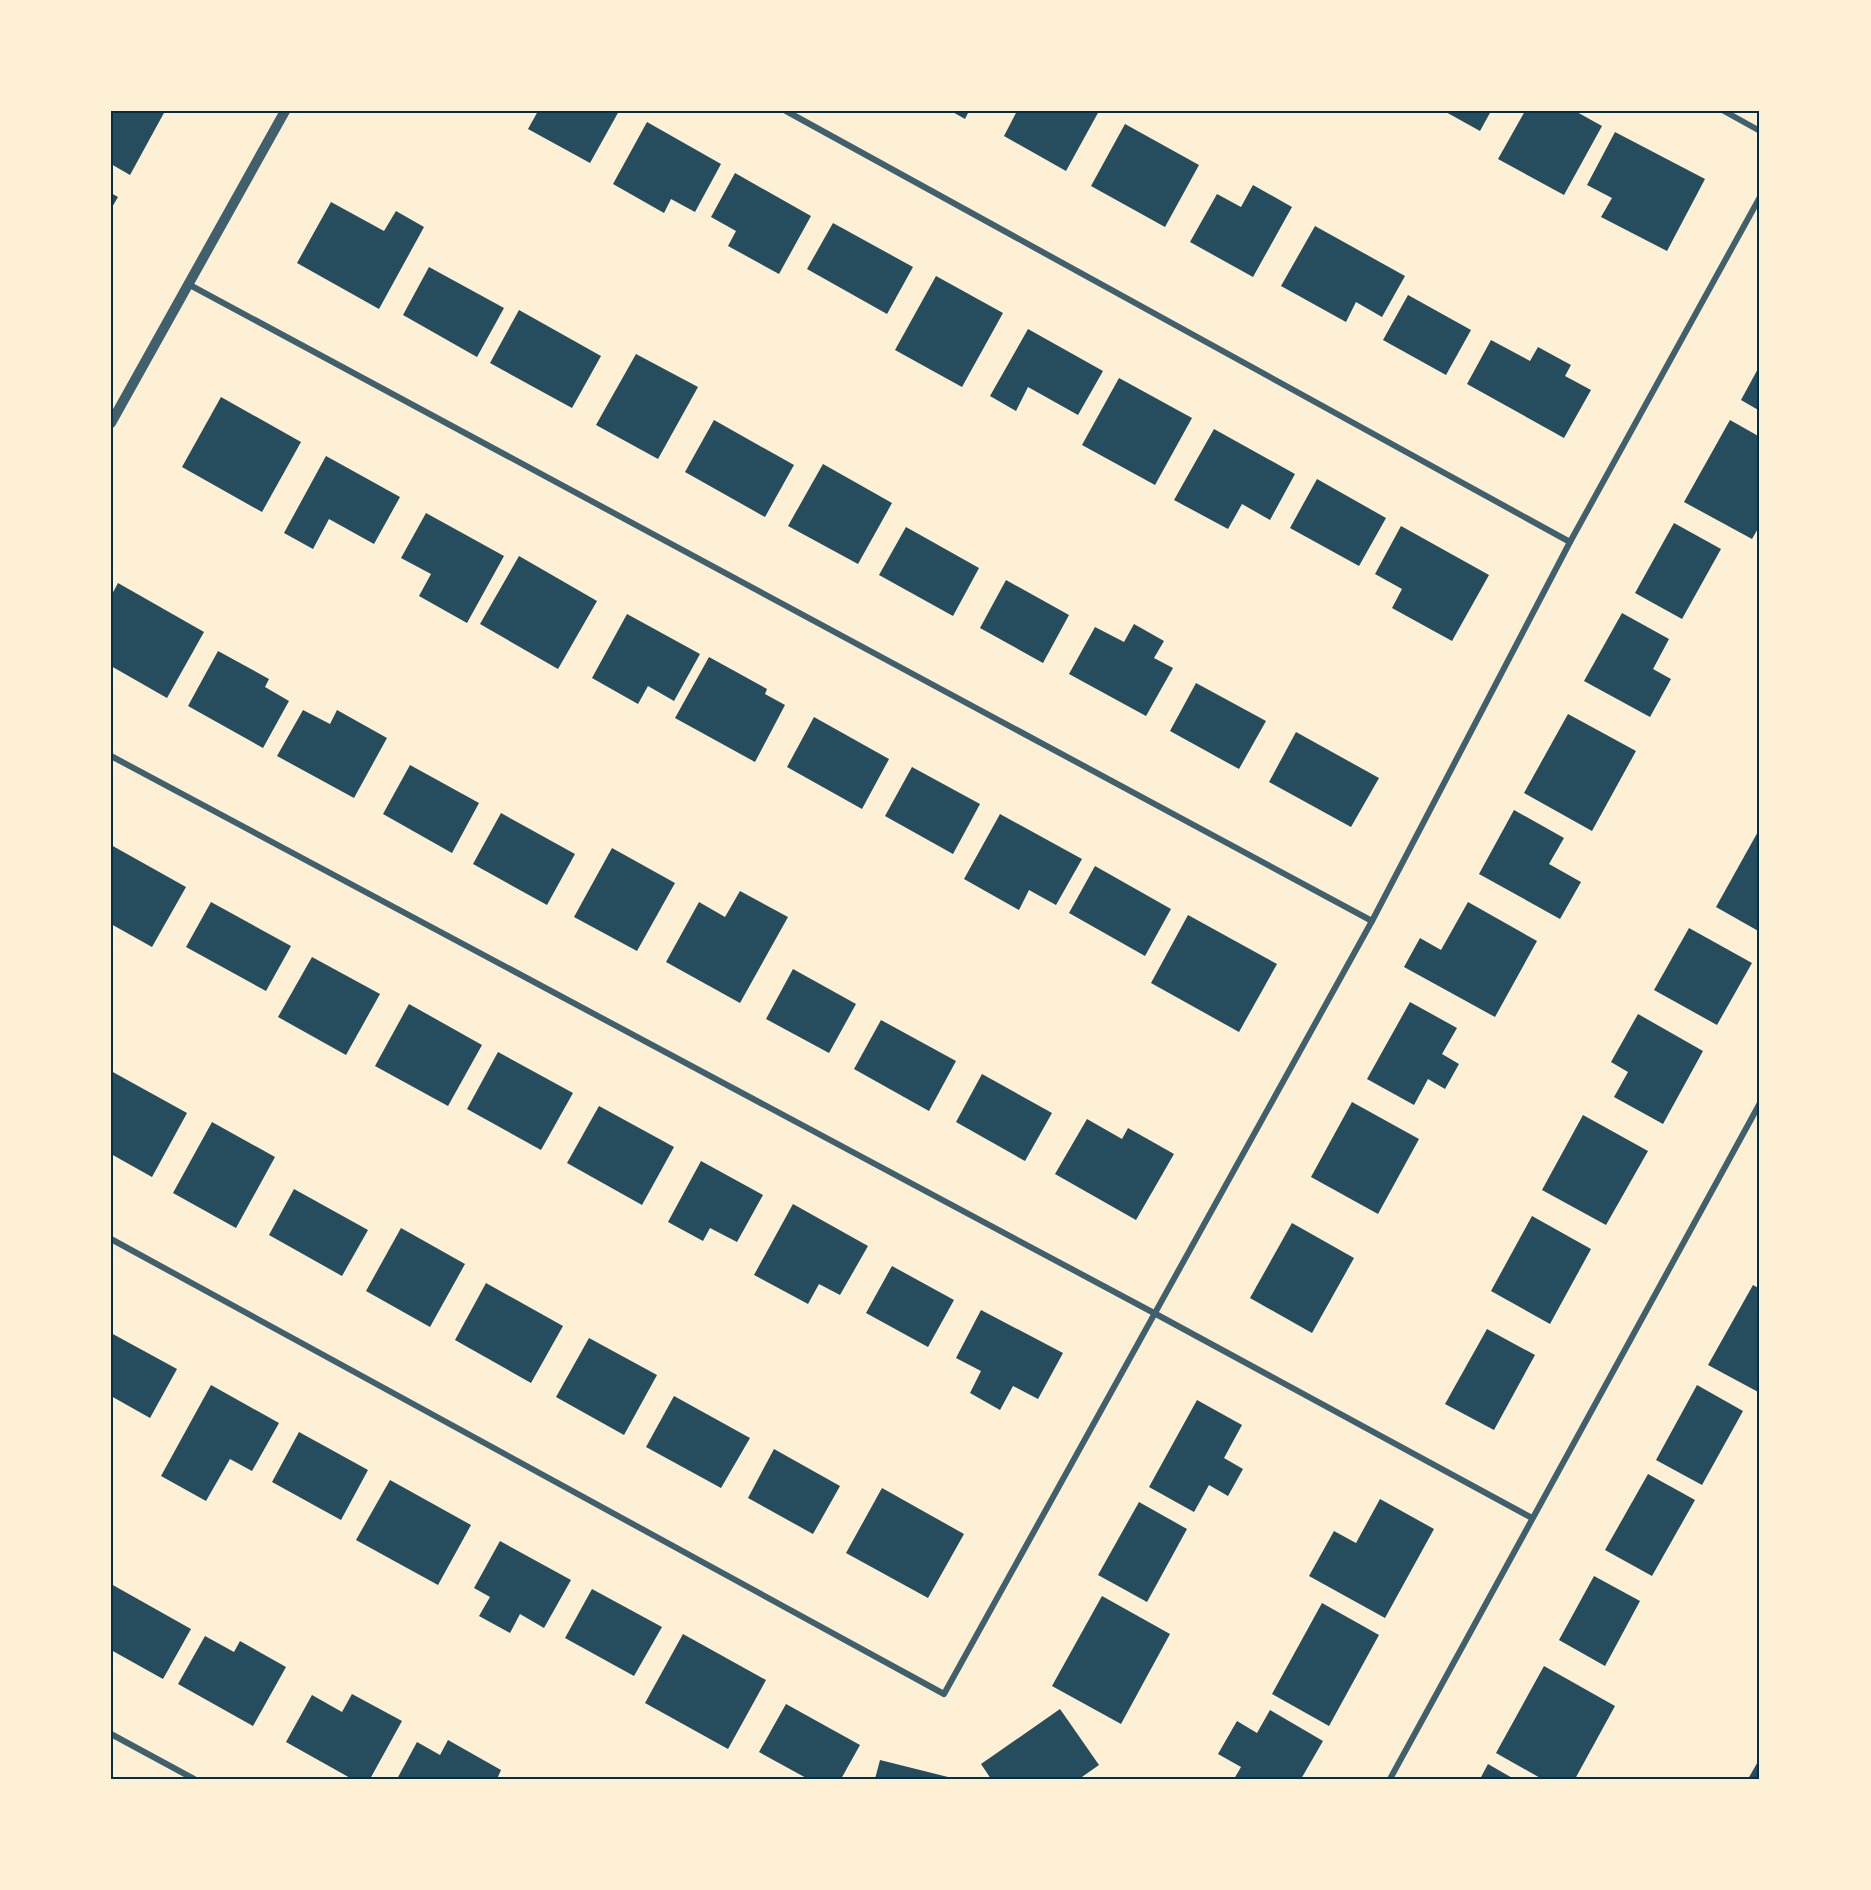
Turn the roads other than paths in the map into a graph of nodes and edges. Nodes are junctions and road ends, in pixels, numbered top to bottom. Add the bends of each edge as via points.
1 (285, 111) edge
2 (786, 111) edge
3 (1724, 111) edge
4 (1760, 131) edge
5 (1760, 196) edge
6 (188, 284) junction
7 (111, 423) edge
8 (1570, 542) junction
9 (111, 756) edge
10 (1372, 921) junction
11 (1760, 1103) edge
12 (111, 1239) edge
13 (1154, 1313) junction
14 (1532, 1518) junction
15 (111, 1734) edge
16 (194, 1779) edge
17 (1390, 1779) edge

1 - 6 street
2 - 8 street
3 - 4 street
5 - 8 street
6 - 7 street
6 - 10 street
8 - 10 street
9 - 13 street
10 - 13 street
11 - 14 street
12 - 13 street via 944,1694
13 - 14 street
14 - 17 street
15 - 16 street

